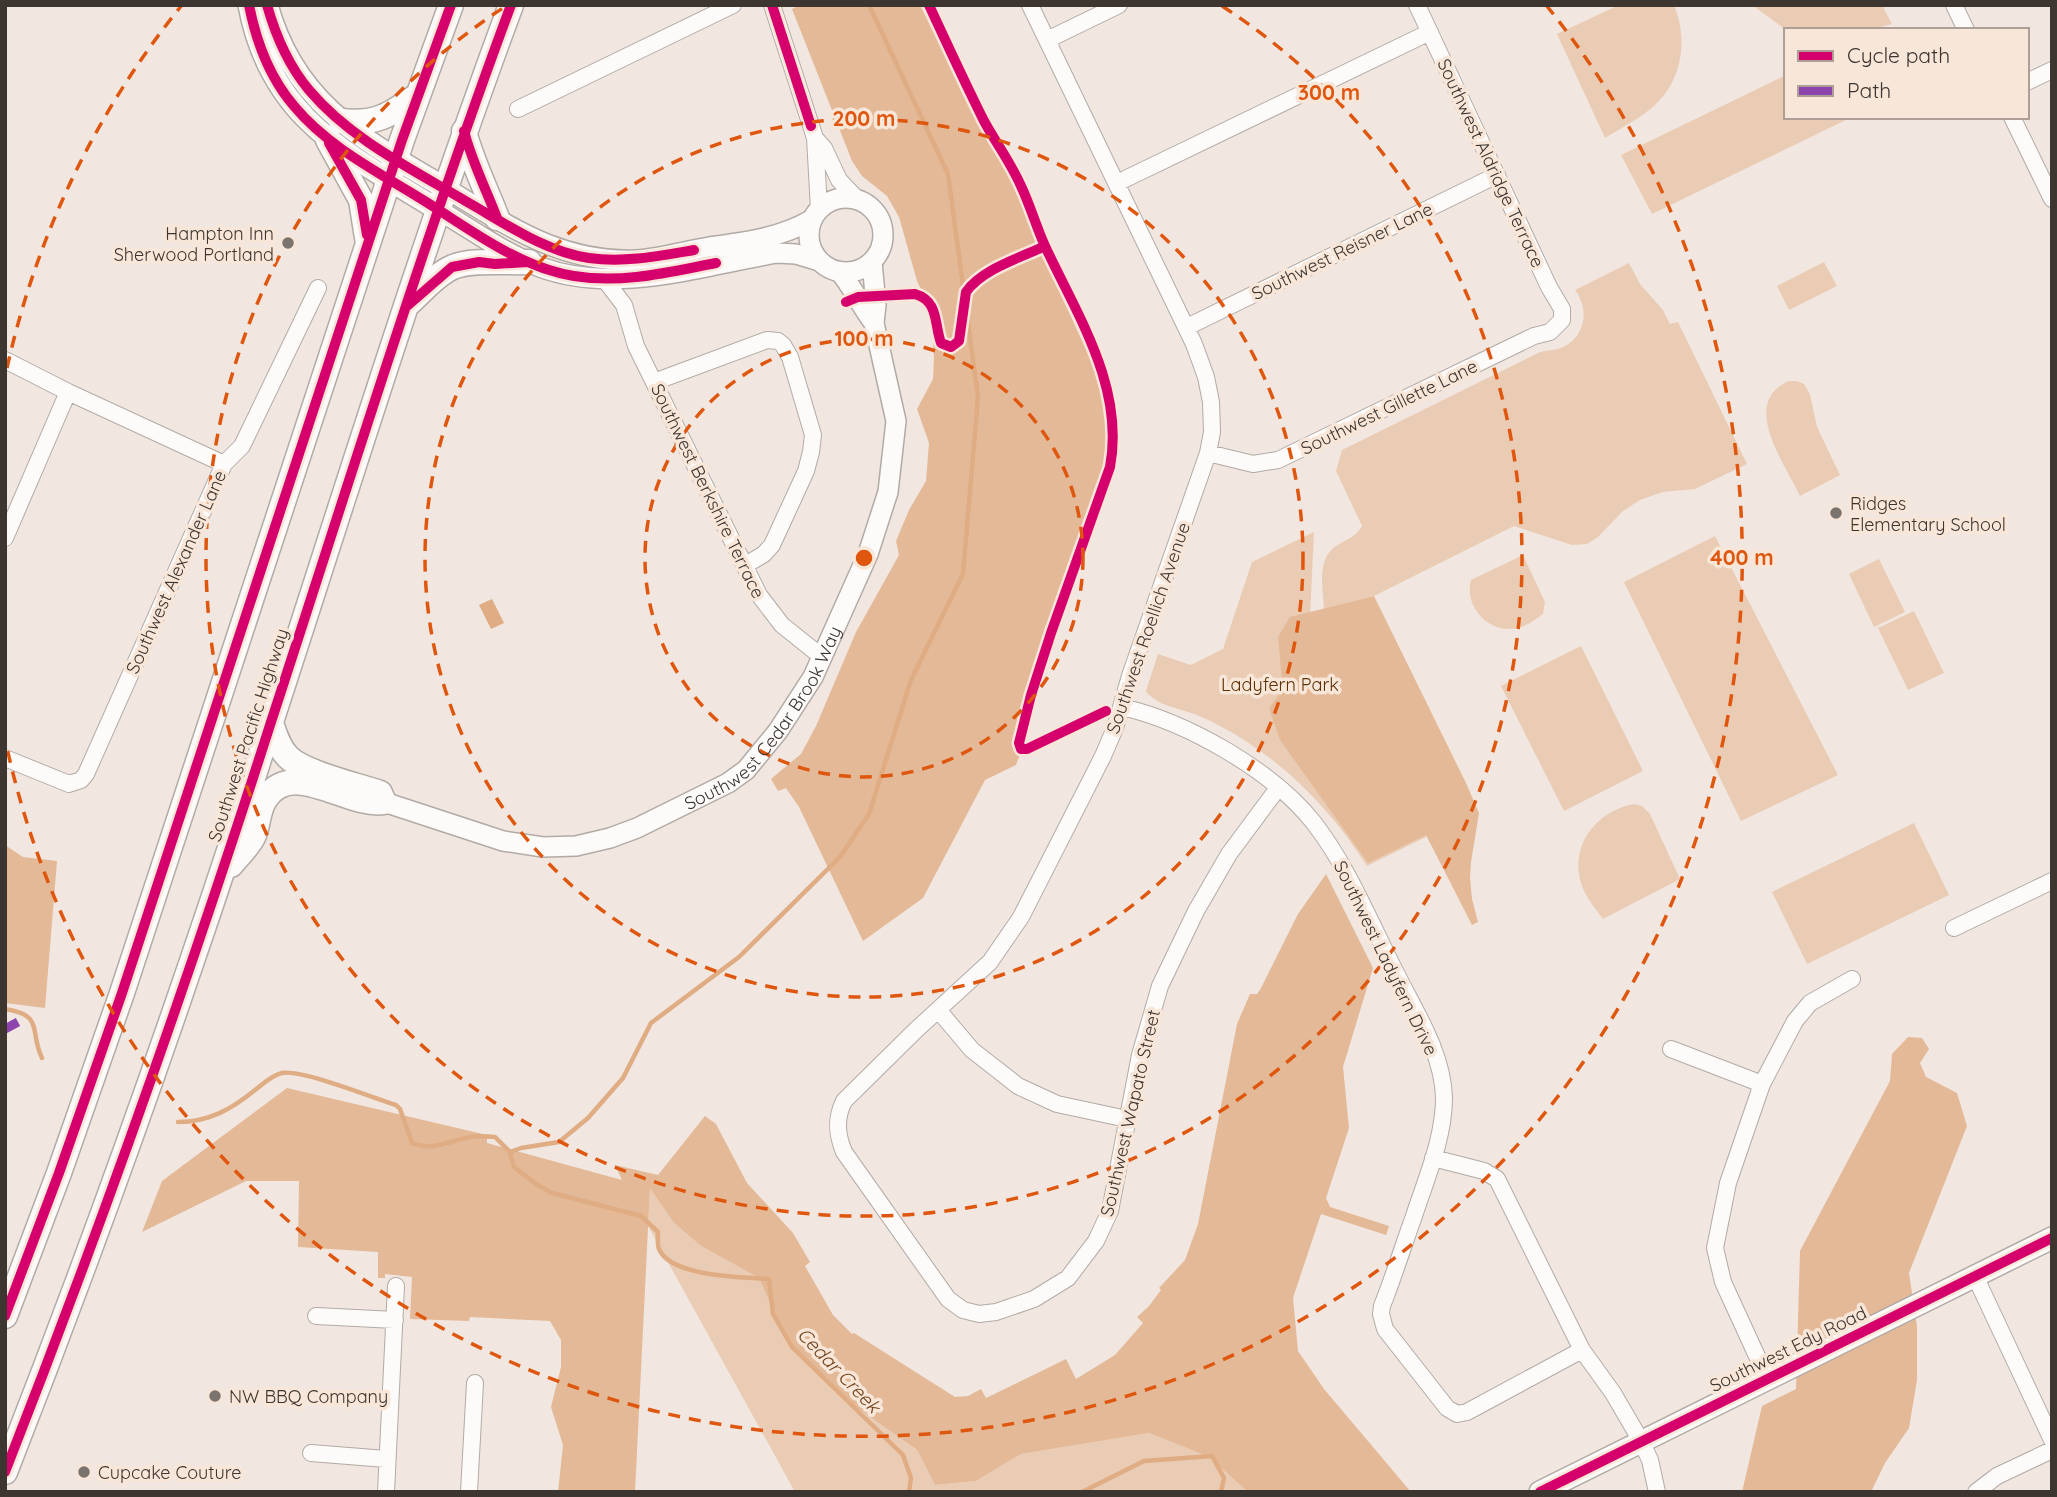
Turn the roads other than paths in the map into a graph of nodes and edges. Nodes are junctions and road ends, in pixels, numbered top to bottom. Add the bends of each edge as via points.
1 (249, 5) edge
2 (267, 5) edge
3 (451, 5) edge
4 (511, 5) edge
5 (733, 5) edge
6 (772, 5) edge
7 (1030, 5) edge
8 (1119, 5) edge
9 (1417, 5) edge
10 (1954, 5) edge
11 (1965, 28) edge
12 (1430, 32) junction
13 (1047, 40) junction
14 (2052, 70) edge
15 (2029, 81) edge
16 (418, 96) junction
17 (518, 109) dead end
18 (2013, 119) edge
19 (334, 130) junction
20 (464, 131) junction
21 (815, 138) junction
22 (392, 169) junction
23 (1497, 175) junction
24 (1117, 183) junction
25 (441, 199) junction
26 (857, 199) junction
27 (2052, 200) edge
28 (815, 214) junction
29 (497, 218) junction
30 (367, 244) junction
31 (819, 261) junction
32 (529, 262) junction
33 (872, 262) junction
34 (840, 272) junction
35 (640, 278) junction
36 (605, 280) junction
37 (318, 288) dead end
38 (624, 305) junction
39 (407, 306) junction
40 (1562, 320) joint
41 (874, 323) junction
42 (1187, 327) junction
43 (5, 360) edge
44 (654, 382) junction
45 (68, 392) junction
46 (1208, 453) junction
47 (224, 464) junction
48 (5, 538) edge
49 (744, 566) junction
50 (822, 657) junction
51 (1122, 707) junction
52 (271, 723) junction
53 (5, 758) edge
54 (1278, 788) junction
55 (384, 802) junction
56 (2052, 881) edge
57 (218, 882) junction
58 (1954, 928) dead end
59 (1852, 979) dead end
60 (939, 1011) junction
61 (1671, 1049) dead end
62 (1762, 1084) junction
63 (1127, 1119) junction
64 (1433, 1158) junction
65 (2052, 1238) edge
66 (1975, 1276) junction
67 (396, 1286) dead end
68 (979, 1314) joint
69 (5, 1316) edge
70 (316, 1316) dead end
71 (394, 1320) junction
72 (1582, 1350) junction
73 (1767, 1378) junction
74 (475, 1383) dead end
75 (2052, 1440) edge
76 (1641, 1441) junction
77 (2052, 1450) edge
78 (311, 1453) dead end
79 (386, 1460) junction
80 (5, 1472) edge
81 (386, 1492) edge
82 (469, 1492) edge
83 (1540, 1492) edge
84 (1657, 1492) edge
85 (1976, 1492) edge

1 - 19 main road via 257,39 279,85 293,105
2 - 19 main road via 293,69
3 - 16 highway
4 - 20 highway, Southwest Pacific Highway
5 - 17 street
6 - 21 street, Southwest Cedar Brook Way
7 - 13 street, Southwest Roellich Avenue
8 - 13 street
9 - 12 street, Southwest Aldridge Terrace
10 - 11 street
12 - 23 street, Southwest Aldridge Terrace
12 - 24 street
13 - 24 street, Southwest Roellich Avenue
14 - 15 street
16 - 19 highway via 380,120
16 - 22 highway
18 - 27 street
19 - 22 main road
19 - 30 highway via 361,200
20 - 25 highway, Southwest Pacific Highway
20 - 29 highway
21 - 26 street, Southwest Cedar Brook Way via 839,180
21 - 28 street, Southwest Cedar Brook Way via 820,194
22 - 25 main road
22 - 30 highway
23 - 40 street, Southwest Aldridge Terrace via 1562,309
23 - 42 street, Southwest Reisner Lane
24 - 42 street, Southwest Roellich Avenue
25 - 29 street
25 - 32 street via 502,249
25 - 39 highway, Southwest Pacific Highway
26 - 28 street via 841,197
26 - 33 street, Southwest Cedar Brook Way via 876,211 884,232
28 - 29 street via 797,228 765,239 625,260 573,255
28 - 31 street, Southwest Cedar Brook Way via 809,242
30 - 69 highway via 126,980
31 - 34 street, Southwest Cedar Brook Way
31 - 35 street via 777,253
32 - 36 street
32 - 39 highway via 453,267
33 - 34 street
33 - 41 street, Southwest Cedar Brook Way
34 - 41 street, Southwest Cedar Brook Way
35 - 36 street
35 - 38 street
36 - 38 street, Southwest Berkshire Terrace
37 - 47 street, Southwest Alexander Lane via 242,446
38 - 44 street, Southwest Berkshire Terrace
39 - 52 highway, Southwest Pacific Highway
40 - 46 street, Southwest Gillette Lane via 1550,332 1278,460 1253,464
41 - 50 street, Southwest Cedar Brook Way via 895,421 888,492 867,554
42 - 46 street, Southwest Roellich Avenue via 1211,402
43 - 45 street
44 - 49 street, Southwest Berkshire Terrace
44 - 49 street via 767,340 778,341 787,351 811,427 811,452 772,545
45 - 47 street
45 - 48 street
46 - 51 street, Southwest Roellich Avenue
47 - 53 street, Southwest Alexander Lane via 86,774 75,784 59,781
49 - 50 street, Southwest Berkshire Terrace via 774,617
50 - 55 street, Southwest Cedar Brook Way via 778,731 746,770 718,789 610,838 564,846 515,844
51 - 54 street, Southwest Ladyfern Drive via 1195,733
51 - 60 street, Southwest Roellich Avenue via 1104,756 1021,917 990,962
52 - 55 highway via 290,759 380,793
52 - 57 highway, Southwest Pacific Highway
54 - 63 street, Southwest Wapato Street via 1229,855 1160,986
54 - 64 street, Southwest Ladyfern Drive via 1328,842 1431,1043 1444,1097
55 - 57 highway via 372,804 308,783 283,784 266,797 254,836
56 - 58 street
57 - 80 highway, Southwest Pacific Highway via 123,1158
59 - 62 street via 1804,1008
60 - 63 street via 972,1050 1018,1086 1057,1104
60 - 68 street, Southwest Roellich Avenue via 844,1101 837,1130 849,1161 948,1299 962,1310
61 - 62 street
62 - 73 street via 1728,1183 1715,1248 1723,1282
63 - 68 street, Southwest Wapato Street via 1110,1211 1068,1278 1034,1299
64 - 72 street via 1484,1171 1497,1179
64 - 72 street, Southwest Ladyfern Drive via 1381,1314 1385,1329 1447,1408 1457,1414
65 - 66 main road, Southwest Edy Road
66 - 73 main road, Southwest Edy Road
66 - 75 street
67 - 71 street
70 - 71 street
71 - 79 street
72 - 76 street
73 - 76 main road, Southwest Edy Road
74 - 82 street
76 - 83 main road, Southwest Edy Road
76 - 84 street
77 - 85 street via 1997,1476
78 - 79 street
79 - 81 street

